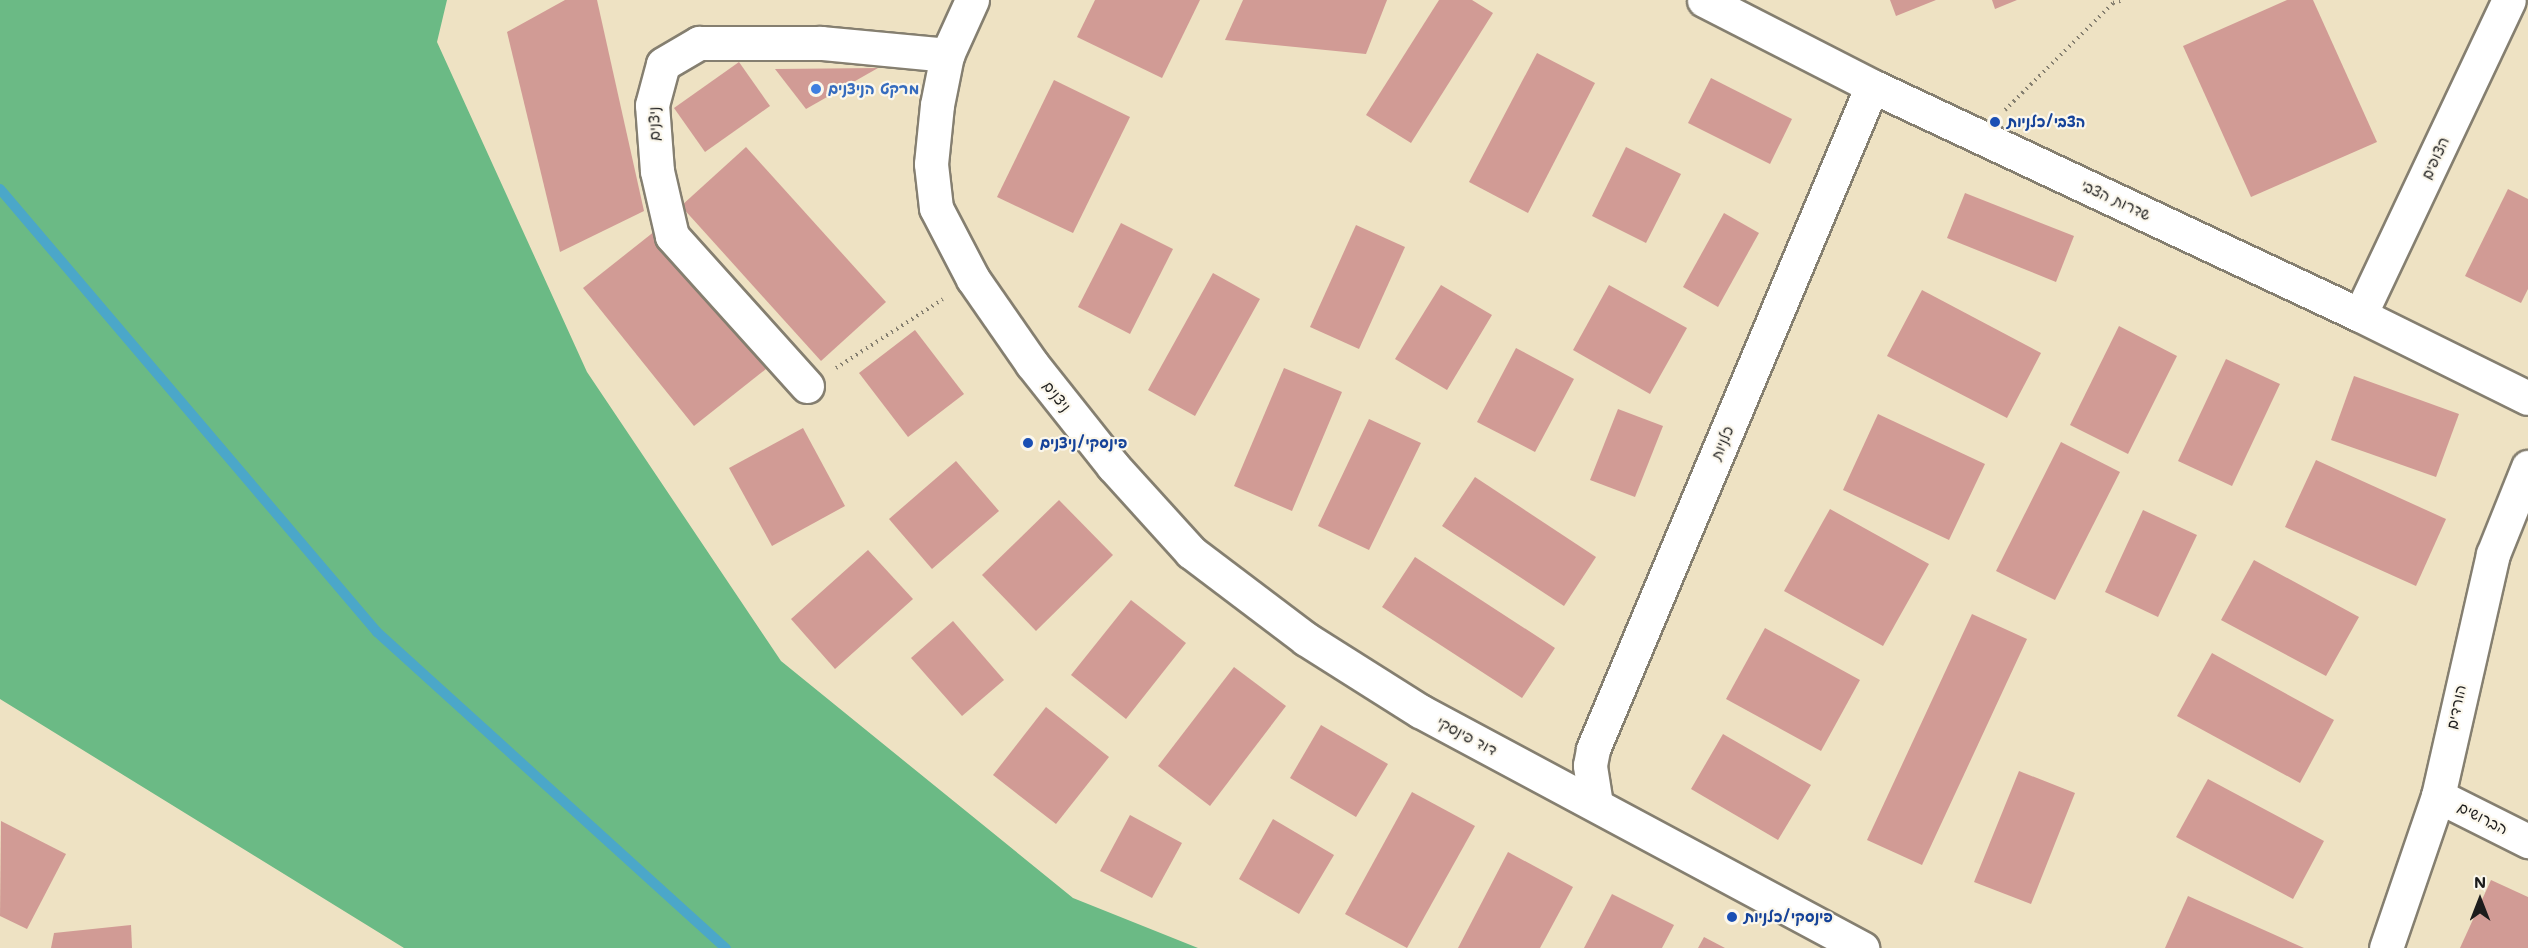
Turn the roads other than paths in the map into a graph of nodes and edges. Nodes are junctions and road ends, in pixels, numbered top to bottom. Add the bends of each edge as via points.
1 (972, 0) edge
2 (1704, 0) edge
3 (2509, 0) edge
4 (947, 55) junction
5 (1872, 86) junction
6 (2360, 315) junction
7 (807, 386) road end
8 (2528, 398) edge
9 (1113, 466) joint
10 (2528, 467) edge
11 (2438, 796) junction
12 (1596, 804) junction
13 (2528, 841) edge
14 (1863, 948) edge
15 (2386, 948) edge

1 - 4 street, ניצנים
2 - 5 street, שדרות הצבי
3 - 6 street, הצופים
4 - 7 street, ניצנים via 821,43 699,43 663,64 652,105 657,171 672,236
4 - 9 street, ניצנים via 931,164 936,208 973,279 1032,364
5 - 6 street, שדרות הצבי
5 - 12 street, כלניות via 1593,748 1590,765
6 - 8 street, שדרות הצבי
9 - 12 street, דוד פינסקי via 1191,552 1306,639 1420,711
10 - 11 street, הורדים via 2493,554
11 - 13 street, הברושים
11 - 15 street, הורדים
12 - 14 street, דוד פינסקי

